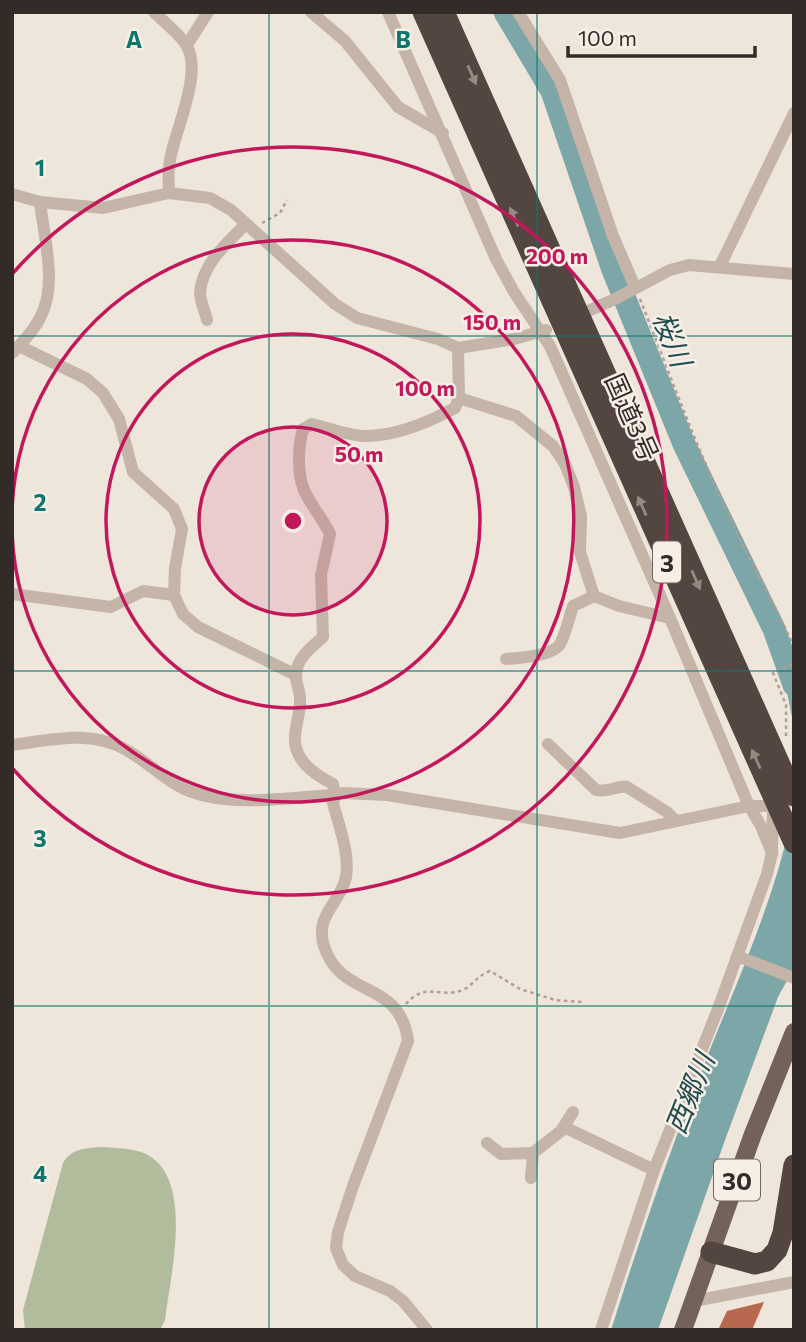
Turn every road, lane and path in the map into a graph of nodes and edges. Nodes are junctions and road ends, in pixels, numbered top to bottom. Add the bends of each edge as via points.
1 (154, 12) edge
2 (208, 12) edge
3 (311, 12) edge
4 (388, 12) edge
5 (423, 12) edge
6 (444, 12) edge
7 (518, 12) edge
8 (187, 45) junction
9 (794, 113) edge
10 (443, 133) junction
11 (169, 193) junction
12 (12, 194) edge
13 (287, 200) dead end
14 (40, 202) junction
15 (247, 225) junction
16 (720, 267) junction
17 (794, 274) edge
18 (551, 275) junction
19 (632, 289) junction
20 (207, 320) dead end
21 (542, 332) junction
22 (458, 348) junction
23 (16, 350) edge
24 (459, 398) junction
25 (12, 594) edge
26 (174, 595) junction
27 (594, 596) junction
28 (670, 618) junction
29 (794, 648) edge
30 (506, 659) dead end
31 (794, 664) edge
32 (296, 675) junction
33 (761, 723) junction
34 (548, 744) dead end
35 (12, 745) edge
36 (784, 760) joint
37 (794, 781) edge
38 (335, 795) junction
39 (794, 796) edge
40 (749, 806) junction
41 (772, 806) junction
42 (676, 821) junction
43 (794, 843) edge
44 (772, 853) junction
45 (737, 956) junction
46 (793, 978) edge
47 (583, 1002) dead end
48 (400, 1012) junction
49 (794, 1032) edge
50 (573, 1112) dead end
51 (564, 1127) junction
52 (487, 1143) dead end
53 (533, 1153) junction
54 (794, 1165) edge
55 (653, 1170) junction
56 (531, 1178) dead end
57 (710, 1252) junction
58 (794, 1282) edge
59 (694, 1301) junction
60 (427, 1330) edge
61 (601, 1330) edge
62 (683, 1330) edge

1 - 8 street
2 - 8 street
3 - 10 street via 345,41 398,107
4 - 10 street
18 -> 5 highway, 国道3号 / 3
6 -> 18 highway, 国道3号 / 3
7 - 19 street via 560,80
8 - 11 street via 191,79 170,155
9 - 16 street
10 - 21 street via 496,259
11 - 14 street via 103,208
11 - 15 street via 210,198
12 - 14 street
13 - 15 path via 272,219
14 - 23 street via 48,293 41,318
15 - 20 street via 206,273 200,295
15 - 22 street via 335,304 357,318
16 - 17 street
16 - 19 street via 689,265
18 -> 33 highway, 国道3号 / 3
43 -> 18 highway, 国道3号 / 3
19 - 21 street
19 - 29 path via 724,506
21 - 22 street
21 - 28 street
22 - 24 street
23 - 26 street via 87,379 103,393 119,419 133,472 174,509 182,529
24 - 27 street via 516,416 553,446 574,487 581,516 580,552
24 - 32 street via 455,408 442,415 393,432 365,436 312,424 303,429 302,483 330,534 321,575 323,637 307,650
25 - 26 street via 111,607 144,592
26 - 32 street via 183,614 198,627
27 - 28 street
27 - 30 street via 573,606 559,646
28 - 40 street
31 - 36 path via 774,673 786,705
32 - 38 street via 300,697 294,739 310,772 333,784
33 - 37 highway
33 - 39 highway, 国道3号 / 3
34 - 42 street via 596,790 627,787
35 - 38 street via 81,736 106,741 128,751 159,776 205,796 237,800
36 - 41 street via 780,790
38 - 42 street via 387,795 620,833
38 - 48 street via 347,865 341,891 325,916 324,947 344,977
40 - 41 street
40 - 42 street
40 - 44 street
41 - 44 street
44 - 45 street
45 - 46 street
45 - 55 street
47 - 48 path via 555,1000 520,989 490,971 461,991 416,994
48 - 60 street via 408,1041 353,1186 335,1248 343,1265 403,1301
49 - 57 main road, 30
50 - 51 street
51 - 53 street
51 - 55 street
52 - 53 street via 501,1154
53 - 56 street
54 - 57 highway via 777,1251 767,1261 755,1264
55 - 61 street
57 - 59 main road, 30
58 - 59 street
59 - 62 main road, 30

